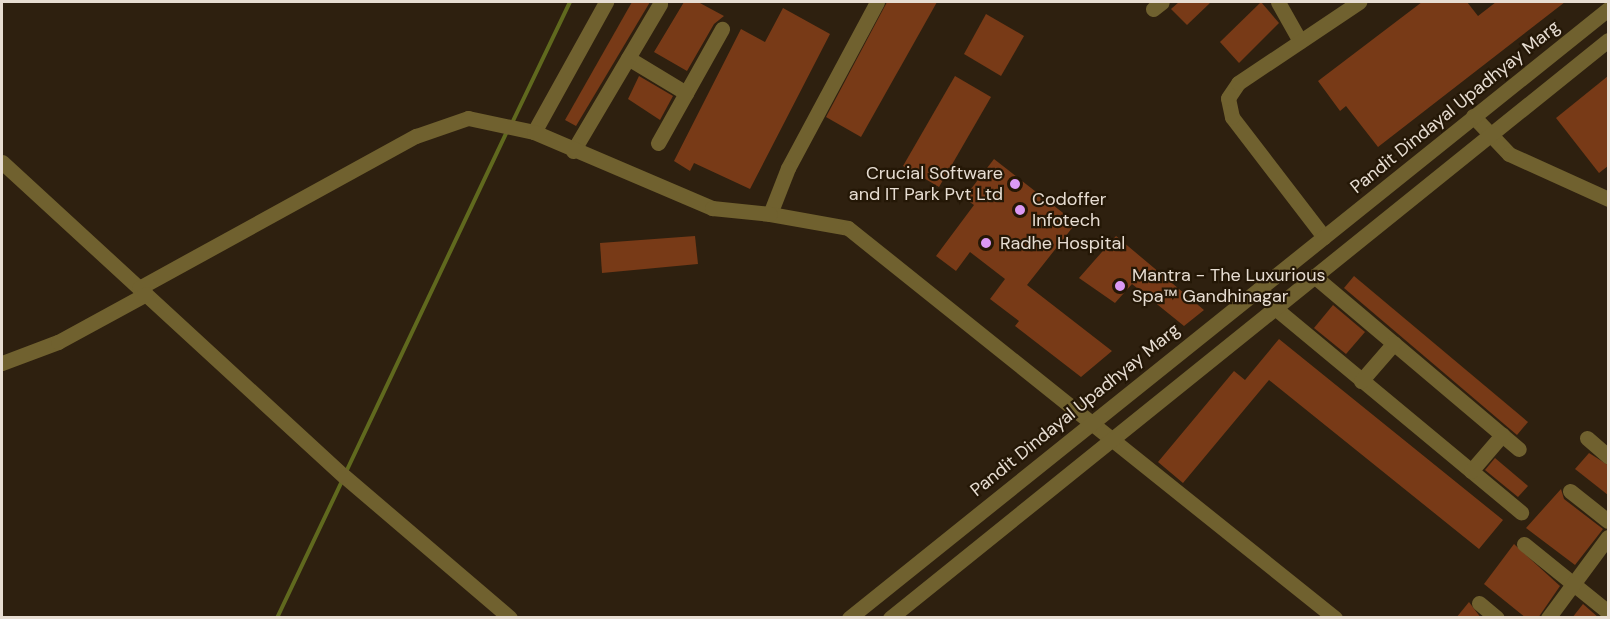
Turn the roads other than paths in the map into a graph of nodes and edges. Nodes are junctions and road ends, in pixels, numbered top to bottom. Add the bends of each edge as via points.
1 (606, 2) edge
2 (877, 2) edge
3 (1280, 2) edge
4 (1359, 2) edge
5 (660, 4) dead end
6 (1608, 9) edge
7 (722, 29) dead end
8 (1608, 40) edge
9 (1300, 41) junction
10 (628, 58) junction
11 (686, 93) junction
12 (1473, 116) junction
13 (534, 132) junction
14 (1489, 137) junction
15 (658, 143) dead end
16 (573, 151) junction
17 (2, 162) edge
18 (1608, 199) edge
19 (770, 214) junction
20 (1324, 237) junction
21 (1314, 276) junction
22 (1260, 288) junction
23 (143, 291) junction
24 (1275, 308) junction
25 (1394, 343) junction
26 (2, 363) edge
27 (1361, 381) junction
28 (1093, 420) junction
29 (1502, 435) junction
30 (1587, 438) dead end
31 (1112, 441) junction
32 (1519, 449) dead end
33 (1608, 456) edge
34 (1471, 471) junction
35 (1570, 491) dead end
36 (1521, 512) dead end
37 (1608, 521) edge
38 (1608, 537) edge
39 (1524, 544) dead end
40 (1573, 584) junction
41 (1479, 603) dead end
42 (1608, 612) edge
43 (510, 618) edge
44 (849, 618) edge
45 (890, 618) edge
46 (1335, 618) edge
47 (1497, 618) edge
48 (1548, 618) edge

1 - 13 street
2 - 19 street via 788,168
3 - 9 street
4 - 9 street
5 - 10 street
6 - 12 street, Pandit Dindayal Upadhyay Marg
7 - 11 street
8 - 14 street
9 - 20 street via 1238,83 1228,98 1232,117
10 - 11 street
10 - 16 street
11 - 15 street
12 - 14 street
12 - 20 street, Pandit Dindayal Upadhyay Marg
13 - 16 street
13 - 23 street via 498,122 453,120 416,136
14 - 18 street via 1533,168
14 - 21 street
16 - 19 street via 712,208
17 - 23 street
19 - 28 street via 848,228
20 - 22 street, Pandit Dindayal Upadhyay Marg
21 - 24 street
21 - 25 street
22 - 24 street
22 - 28 street, Pandit Dindayal Upadhyay Marg
23 - 26 street via 58,342
23 - 43 street via 344,476
24 - 27 street
24 - 31 street
25 - 27 street
25 - 29 street
27 - 34 street
28 - 31 street
28 - 44 street, Pandit Dindayal Upadhyay Marg
29 - 32 street
29 - 34 street
30 - 33 street
31 - 45 street
31 - 46 street
34 - 36 street
35 - 37 street
38 - 40 street
39 - 40 street
40 - 42 street
40 - 48 street
41 - 47 street

